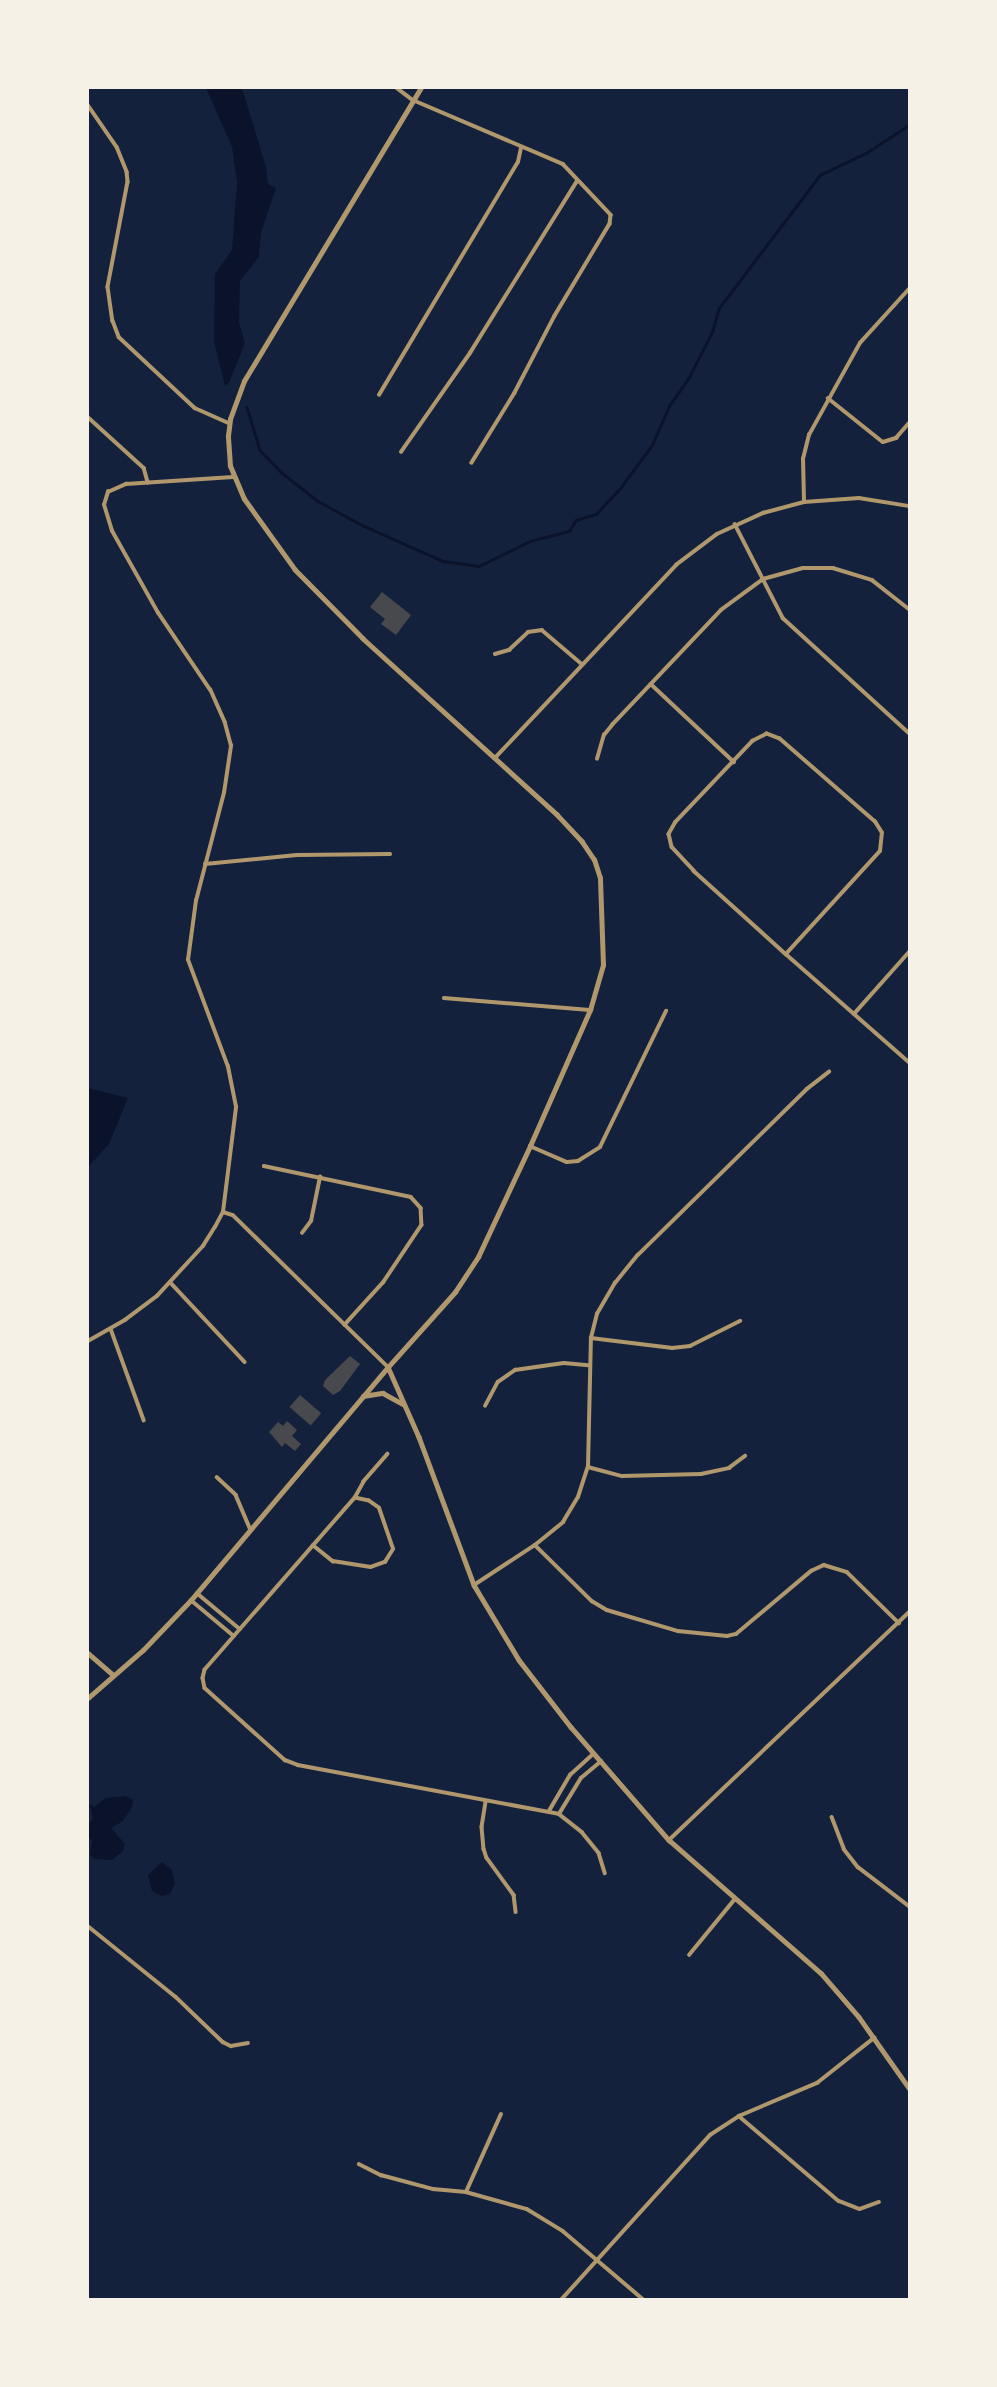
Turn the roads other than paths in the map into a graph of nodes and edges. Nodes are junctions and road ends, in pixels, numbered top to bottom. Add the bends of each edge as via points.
1 (397, 88) edge
2 (421, 88) edge
3 (413, 100) junction
4 (88, 105) edge
5 (521, 148) junction
6 (577, 181) junction
7 (909, 289) edge
8 (379, 395) dead end
9 (828, 398) junction
10 (88, 417) edge
11 (229, 423) junction
12 (909, 423) edge
13 (401, 452) dead end
14 (472, 463) dead end
15 (233, 477) junction
16 (148, 482) junction
17 (804, 502) junction
18 (909, 506) edge
19 (736, 524) junction
20 (763, 579) junction
21 (909, 609) edge
22 (495, 654) dead end
23 (582, 664) junction
24 (651, 684) junction
25 (909, 733) edge
26 (495, 758) junction
27 (597, 759) dead end
28 (734, 762) junction
29 (390, 854) dead end
30 (205, 864) junction
31 (909, 953) edge
32 (786, 954) junction
33 (444, 998) dead end
34 (590, 1010) junction
35 (666, 1011) dead end
36 (854, 1014) junction
37 (909, 1062) edge
38 (829, 1072) dead end
39 (530, 1146) junction
40 (264, 1166) dead end
41 (320, 1177) junction
42 (223, 1212) junction
43 (302, 1233) dead end
44 (172, 1283) junction
45 (740, 1321) dead end
46 (345, 1325) junction
47 (111, 1329) junction
48 (591, 1338) junction
49 (88, 1341) edge
50 (245, 1362) dead end
51 (588, 1365) junction
52 (388, 1367) junction
53 (362, 1397) junction
54 (485, 1406) dead end
55 (408, 1410) junction
56 (144, 1420) dead end
57 (388, 1454) dead end
58 (745, 1456) dead end
59 (587, 1467) junction
60 (217, 1477) dead end
61 (355, 1499) junction
62 (250, 1528) junction
63 (313, 1545) junction
64 (535, 1545) junction
65 (474, 1585) junction
66 (197, 1592) junction
67 (191, 1600) junction
68 (909, 1612) edge
69 (899, 1623) junction
70 (240, 1629) junction
71 (234, 1636) junction
72 (88, 1653) edge
73 (113, 1675) junction
74 (88, 1698) edge
75 (594, 1752) junction
76 (601, 1760) junction
77 (486, 1802) junction
78 (549, 1811) junction
79 (559, 1814) junction
80 (832, 1817) dead end
81 (669, 1840) junction
82 (605, 1873) dead end
83 (735, 1899) junction
84 (909, 1906) edge
85 (516, 1912) dead end
86 (88, 1926) edge
87 (689, 1955) dead end
88 (874, 2038) junction
89 (248, 2043) dead end
90 (909, 2088) edge
91 (501, 2114) dead end
92 (739, 2116) junction
93 (359, 2164) dead end
94 (466, 2192) junction
95 (879, 2202) dead end
96 (597, 2258) junction
97 (561, 2300) edge
98 (644, 2300) edge

1 - 3 street
2 - 3 street
3 - 5 street
3 - 11 street via 249,371
4 - 11 street via 117,147 128,182 108,287 113,321 128,347 195,408
5 - 6 street via 563,164
5 - 8 street via 519,162
6 - 13 street via 470,353
6 - 14 street via 611,215 610,224
7 - 9 street via 865,337
9 - 12 street via 883,442 896,438
9 - 17 street via 804,449
10 - 16 street via 144,468
11 - 15 street
15 - 16 street
15 - 26 street via 263,529 295,570 363,639
16 - 30 street via 112,489 106,497 105,516 159,614 210,690 225,723 230,770
17 - 18 street via 859,498
17 - 19 street
19 - 20 street
19 - 23 street via 676,565
20 - 21 street via 803,568 832,568 873,580
20 - 24 street via 721,610
20 - 25 street via 783,618
22 - 23 street via 509,650 536,629 548,633
23 - 26 street
24 - 27 street via 604,735
24 - 28 street
26 - 34 street via 582,842 594,860 600,878 603,965
28 - 32 street via 676,822 669,839 685,863
28 - 32 street via 753,741 767,734 780,739 875,822 883,840 880,851
29 - 30 street via 297,855
30 - 42 street via 188,960 234,1090 235,1128
31 - 36 street
32 - 36 street
33 - 34 street
34 - 39 street
35 - 39 street via 605,1139 588,1156 567,1162
36 - 37 street
38 - 48 street via 638,1255 597,1314
39 - 52 street via 468,1275
40 - 41 street
41 - 43 street via 311,1222
41 - 46 street via 411,1197 423,1214 422,1225 384,1282
42 - 44 street via 203,1247
42 - 46 street via 233,1215
44 - 47 street
44 - 50 street
45 - 48 street via 690,1346
46 - 52 street
47 - 49 street
47 - 56 street
48 - 51 street
51 - 54 street via 564,1363 515,1370 498,1382
51 - 59 street
52 - 53 street
52 - 55 street
53 - 55 street via 390,1395
53 - 62 street
55 - 65 street
57 - 61 street
58 - 59 street via 729,1468 701,1474 622,1476
59 - 64 street via 578,1497 562,1522
60 - 62 street via 236,1495
61 - 63 street
61 - 63 street via 379,1508 393,1549 385,1562 371,1567 333,1561
62 - 66 street
63 - 70 street
64 - 65 street
64 - 69 street via 607,1611 678,1631 736,1634 824,1564 847,1572
65 - 75 street via 519,1660
66 - 67 street
66 - 70 street
67 - 71 street
67 - 73 street
68 - 69 street
69 - 81 street
70 - 71 street
71 - 77 street via 205,1670 203,1684 209,1695 285,1760
72 - 73 street
73 - 74 street
75 - 76 street
75 - 78 street via 570,1775
76 - 79 street via 581,1778
76 - 81 street
77 - 78 street
77 - 85 street via 484,1849 514,1895
78 - 79 street
79 - 82 street via 599,1853
80 - 84 street via 844,1849 858,1867
81 - 83 street
83 - 87 street
83 - 88 street via 821,1973
86 - 89 street via 176,1997 223,2042 231,2046
88 - 90 street
88 - 92 street via 817,2083
91 - 94 street
92 - 95 street via 839,2201 860,2208
92 - 96 street via 710,2135
93 - 94 street via 433,2189
94 - 96 street via 527,2209
96 - 97 street
96 - 98 street

